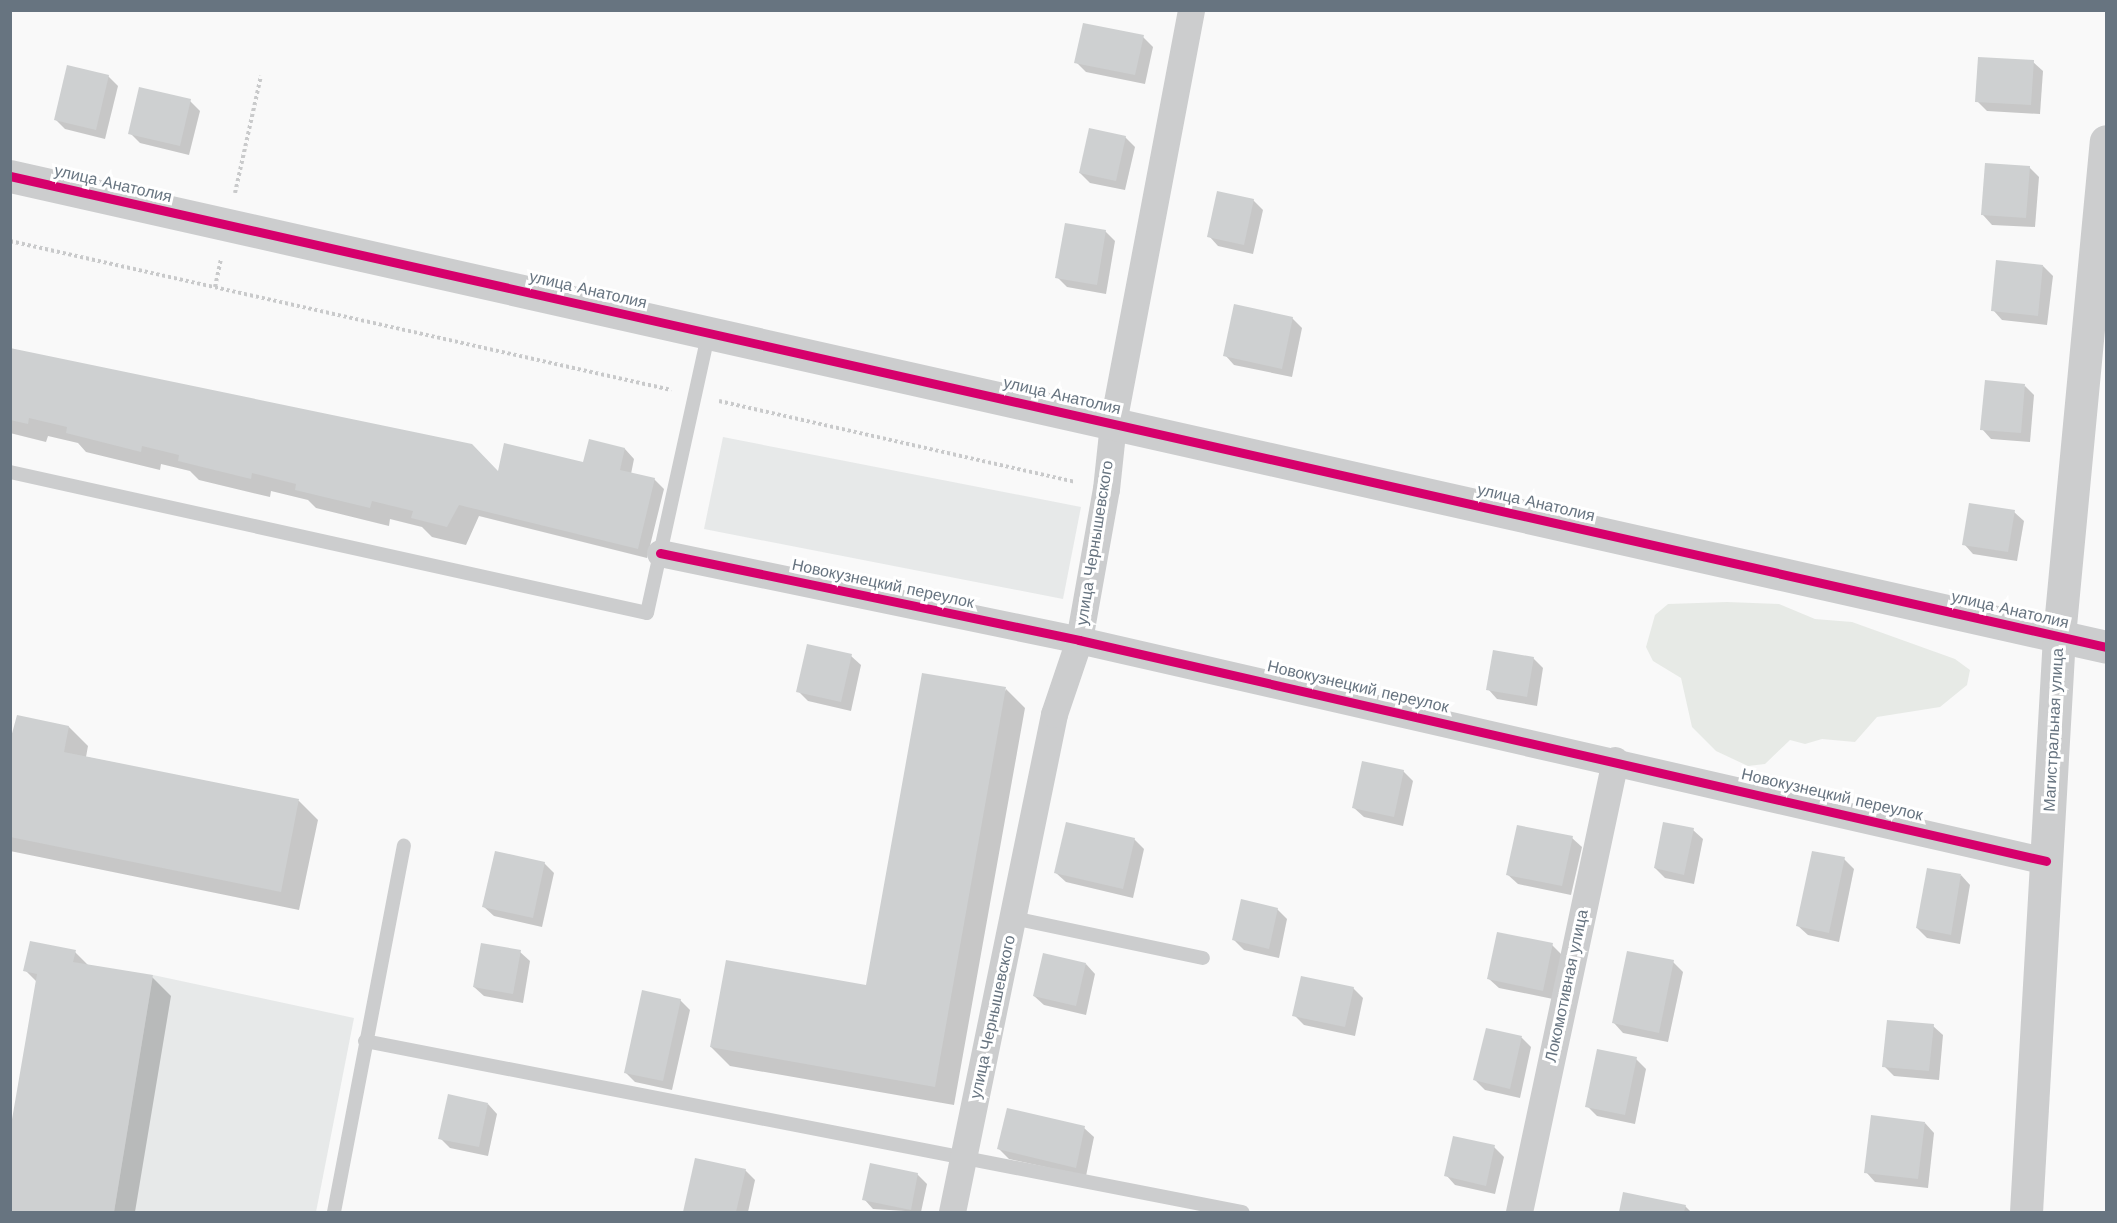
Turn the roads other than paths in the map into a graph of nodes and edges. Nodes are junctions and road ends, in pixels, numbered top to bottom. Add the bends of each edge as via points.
1 (1191, 10) edge
2 (2106, 141) edge
3 (10, 176) edge
4 (709, 333) junction
5 (1113, 423) junction
6 (10, 472) edge
7 (660, 553) junction
8 (2059, 636) junction
9 (1079, 640) junction
10 (2106, 647) edge
11 (1616, 760) junction
12 (404, 846) dead end
13 (2046, 861) junction
14 (1013, 918) junction
15 (1203, 958) dead end
16 (365, 1041) junction
17 (963, 1161) junction
18 (334, 1212) edge
19 (952, 1212) edge
20 (1242, 1212) edge
21 (1519, 1212) edge
22 (2026, 1212) edge

1 - 5 street, улица Чернышевского
2 - 8 street, Магистральная улица
3 - 4 street, улица Анатолия
4 - 5 street, улица Анатолия
4 - 7 lane
5 - 8 street, улица Анатолия
5 - 9 street, улица Чернышевского via 1106,489
6 - 7 lane via 647,613
7 - 9 street, Новокузнецкий переулок
8 - 10 street, улица Анатолия
8 - 13 street, Магистральная улица
9 - 11 street, Новокузнецкий переулок
9 - 14 street, улица Чернышевского via 1054,714
11 - 13 street, Новокузнецкий переулок
11 - 21 street, Локомотивная улица
12 - 16 lane
13 - 22 street, Магистральная улица
14 - 15 lane
14 - 17 street, улица Чернышевского
16 - 17 lane
16 - 18 lane
17 - 19 street, улица Чернышевского
17 - 20 lane

